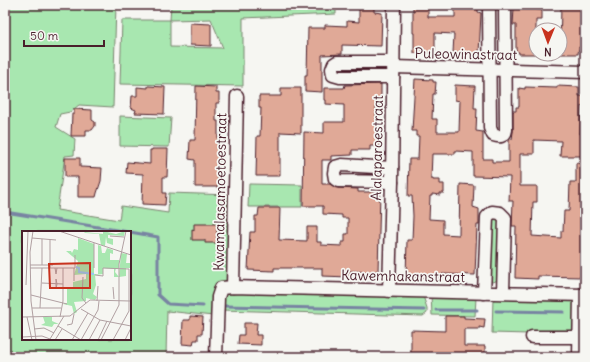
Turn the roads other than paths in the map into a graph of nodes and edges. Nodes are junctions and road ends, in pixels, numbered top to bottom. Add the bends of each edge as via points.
1 (394, 5) edge
2 (489, 5) edge
3 (505, 5) edge
4 (393, 69) junction
5 (489, 69) junction
6 (505, 70) junction
7 (585, 72) edge
8 (237, 96) dead end
9 (392, 168) junction
10 (392, 182) junction
11 (227, 288) junction
12 (388, 291) junction
13 (484, 293) junction
14 (503, 293) junction
15 (582, 295) edge
16 (532, 337) dead end
17 (582, 337) edge
18 (216, 357) edge
19 (579, 357) edge

1 - 4 street, Alalaparoestraat
2 - 5 street
3 - 6 street
4 - 5 street, Puleowinastraat
4 - 9 street, Alalaparoestraat
5 - 6 street, Puleowinastraat
5 - 6 street via 490,128 493,135 498,137 503,136 506,130
6 - 7 street, Puleowinastraat
8 - 11 street, Kwamalasamoetoestraat
9 - 10 street, Alalaparoestraat
9 - 10 street via 342,165 335,167 334,173 338,181
10 - 12 street, Alalaparoestraat
11 - 12 street, Kawemhakanstraat
11 - 18 street, Kwamalasamoetoestraat via 218,297
12 - 13 street, Kawemhakanstraat
13 - 14 street, Kawemhakanstraat
13 - 14 street via 487,217 492,212 500,212 505,218
14 - 15 street, Kawemhakanstraat
15 - 17 street
16 - 17 street
17 - 19 street

